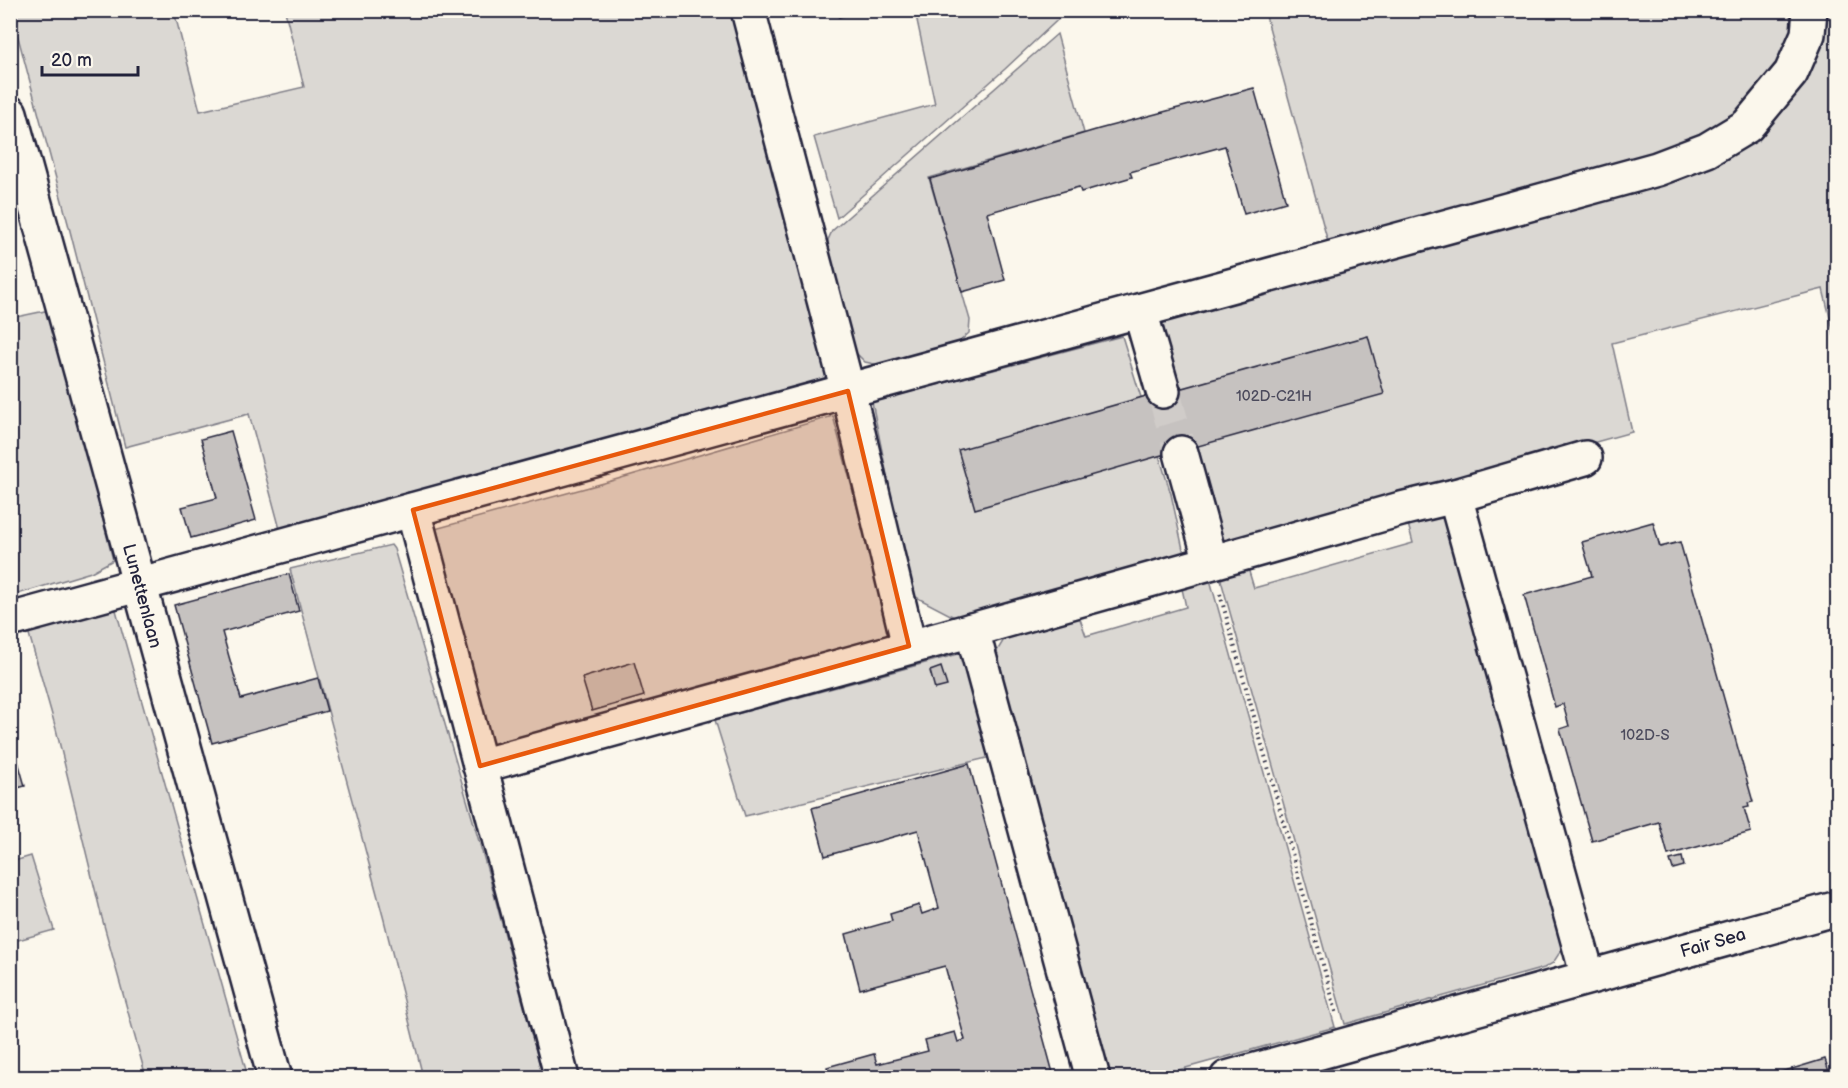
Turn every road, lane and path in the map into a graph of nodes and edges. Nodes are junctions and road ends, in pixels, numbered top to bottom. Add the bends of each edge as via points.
1 (748, 10) edge
2 (1810, 10) edge
3 (10, 113) edge
4 (1140, 311) junction
5 (848, 391) junction
6 (1163, 392) tunnel mouth
7 (1181, 453) tunnel mouth
8 (1585, 458) dead end
9 (1455, 496) junction
10 (413, 510) junction
11 (1210, 562) junction
12 (139, 587) junction
13 (10, 620) edge
14 (972, 630) junction
15 (909, 646) junction
16 (480, 766) junction
17 (1838, 908) edge
18 (1588, 977) junction
19 (1345, 1045) junction
20 (275, 1077) edge
21 (562, 1077) edge
22 (1093, 1077) edge
23 (1227, 1077) edge

1 - 5 street
2 - 4 street via 1808,34 1791,73 1747,126 1707,150 1657,169
3 - 12 street, Lunettenlaan
4 - 5 street
4 - 6 street
5 - 10 street
5 - 15 street
7 - 11 street
8 - 9 street
9 - 11 street
9 - 18 street
10 - 12 street
10 - 16 street
11 - 14 street
11 - 19 path
12 - 13 street
12 - 20 street, Lunettenlaan
14 - 15 street
14 - 22 street
15 - 16 street
16 - 21 street
17 - 18 street, Fair Sea
18 - 19 street, Fair Sea
19 - 23 street, Fair Sea

